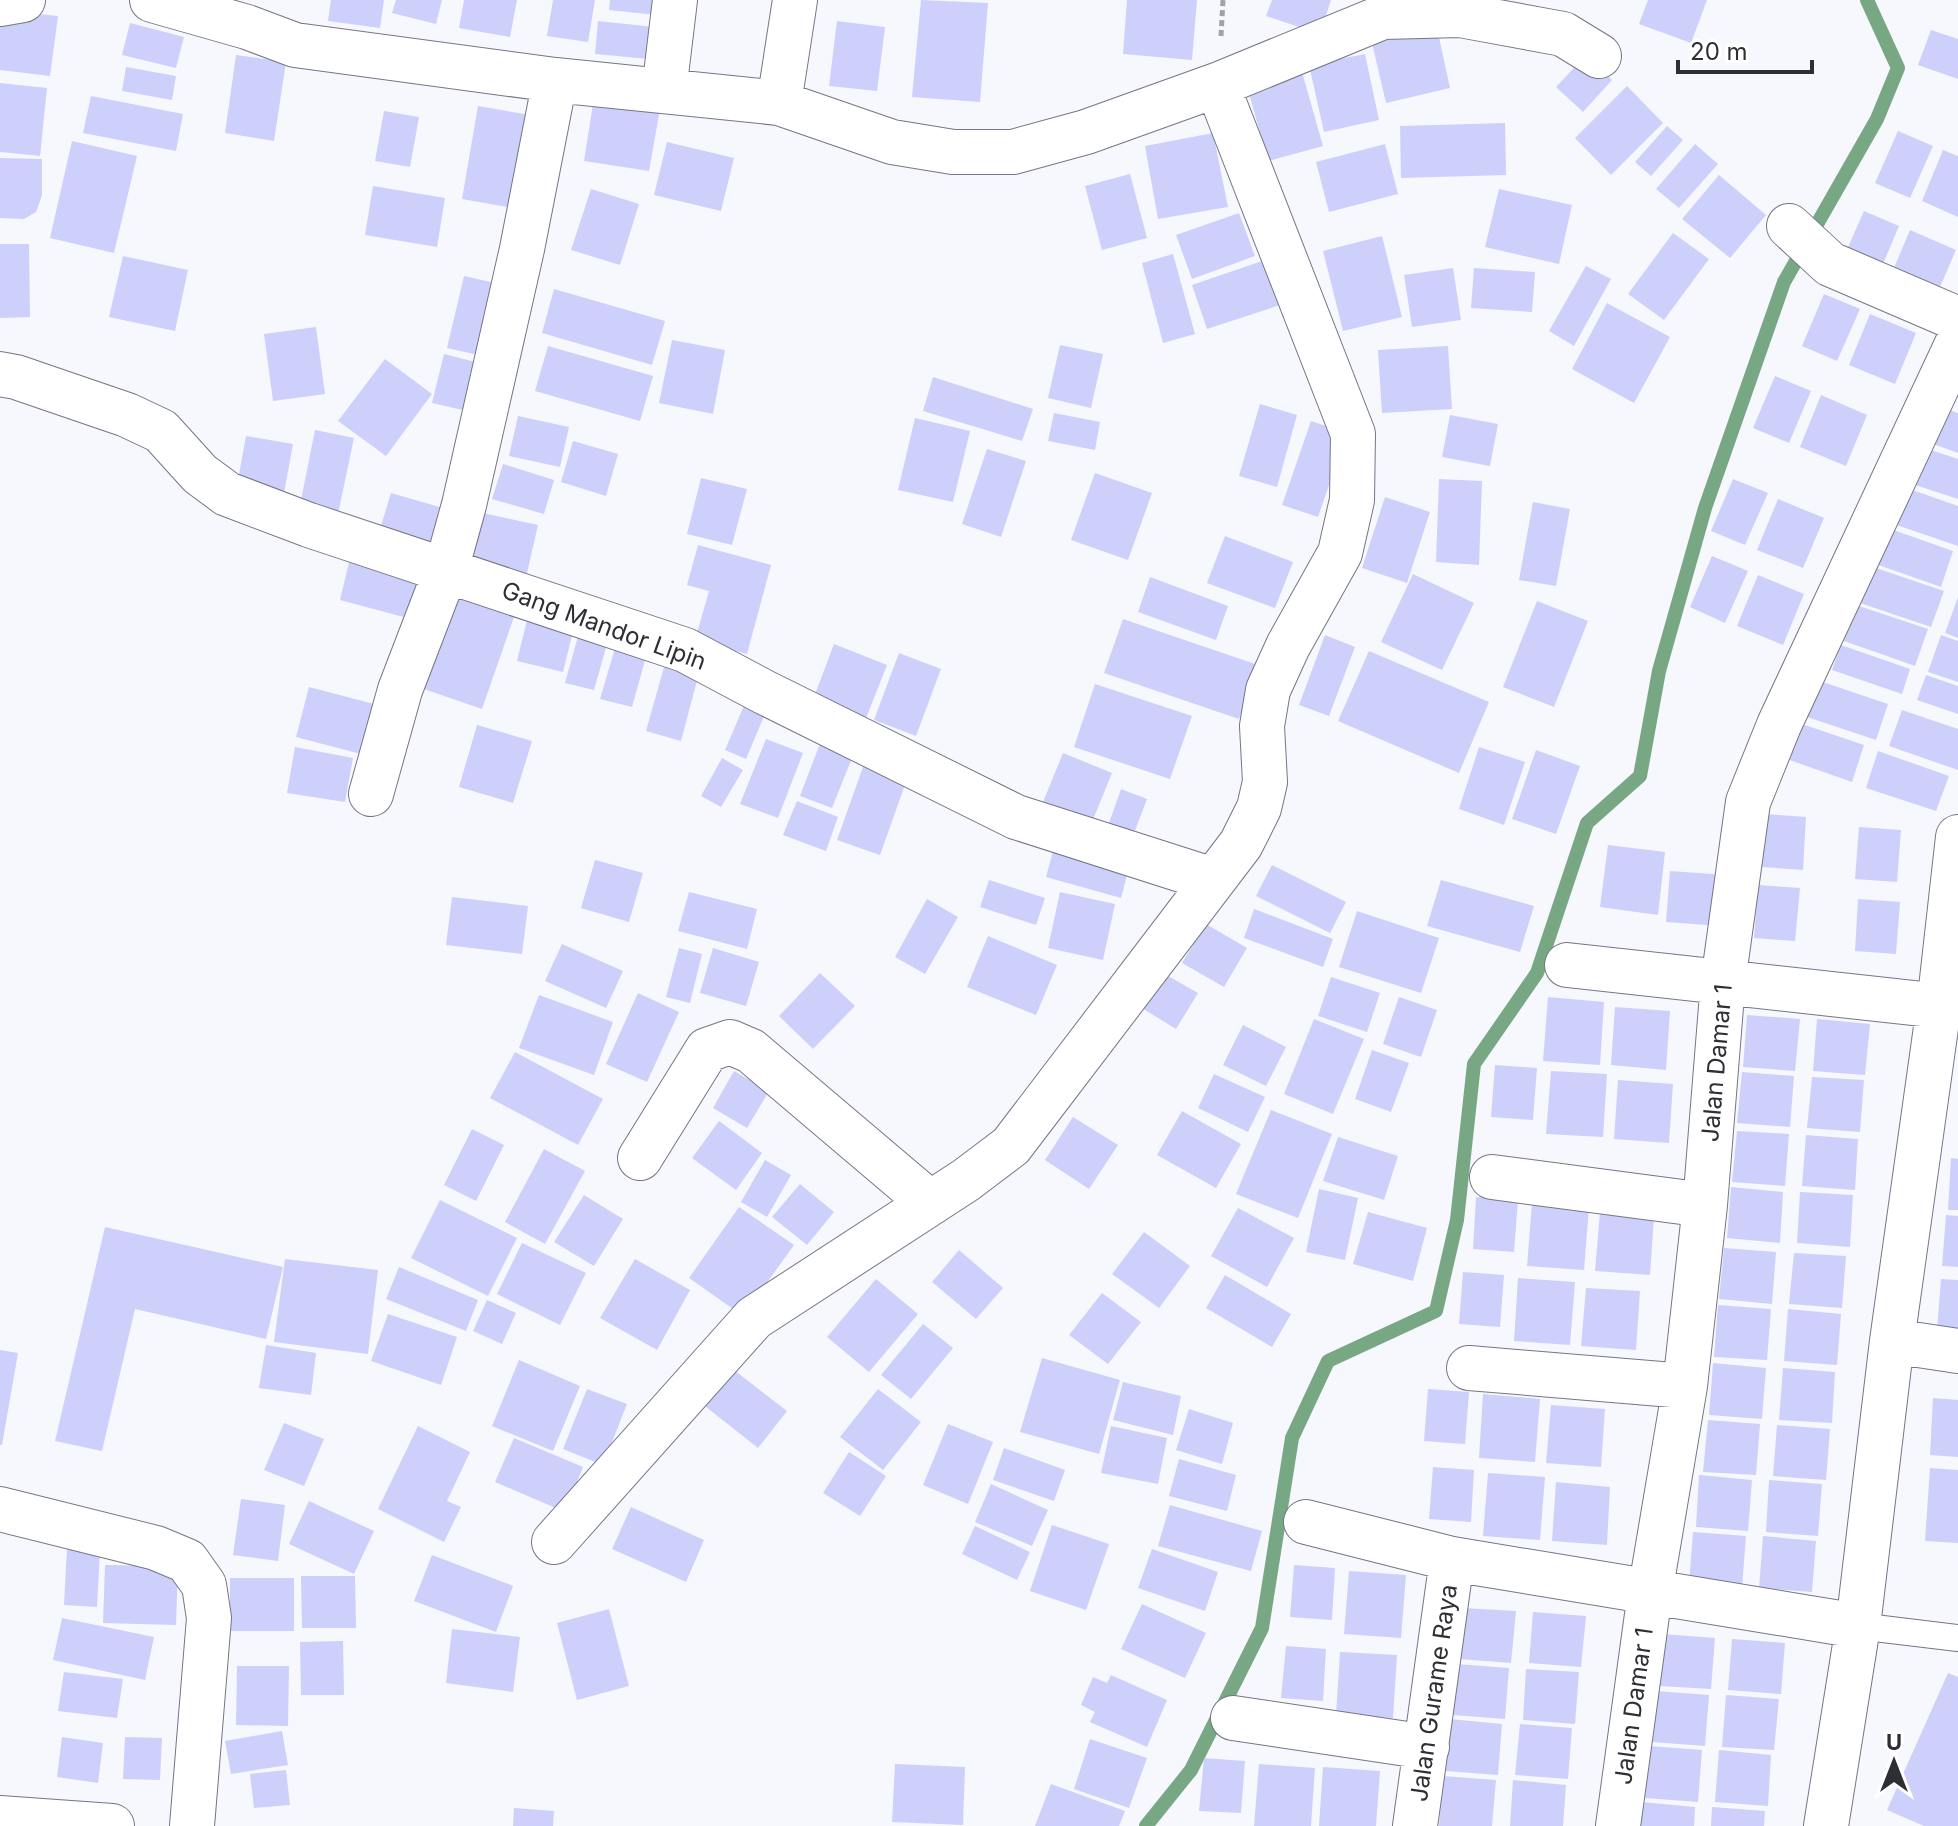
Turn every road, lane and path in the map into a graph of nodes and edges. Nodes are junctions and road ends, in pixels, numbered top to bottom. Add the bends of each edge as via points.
1 (23, 0) edge
2 (152, 0) edge
3 (675, 0) edge
4 (795, 0) edge
5 (0, 4) edge
6 (1599, 56) dead end
7 (555, 80) junction
8 (1217, 85) junction
9 (664, 91) junction
10 (779, 103) junction
11 (1806, 243) dead end
12 (1958, 319) edge
13 (1958, 342) edge
14 (0, 374) edge
15 (446, 570) junction
16 (371, 794) dead end
17 (1958, 837) edge
18 (1213, 880) junction
19 (1567, 965) dead end
20 (1723, 982) junction
21 (1949, 1007) edge
22 (640, 1158) dead end
23 (1492, 1177) dead end
24 (929, 1202) junction
25 (1705, 1205) junction
26 (1892, 1341) junction
27 (1958, 1351) edge
28 (1469, 1368) dead end
29 (1685, 1386) junction
30 (0, 1509) edge
31 (1306, 1522) dead end
32 (554, 1542) dead end
33 (1452, 1559) junction
34 (1650, 1593) junction
35 (1858, 1626) junction
36 (1958, 1638) edge
37 (1233, 1718) dead end
38 (1427, 1747) junction
39 (0, 1818) edge
40 (112, 1826) edge
41 (192, 1826) edge
42 (1415, 1826) edge
43 (1618, 1826) edge
44 (1826, 1826) edge

1 - 5 street
2 - 7 street via 295,45
3 - 9 street
4 - 10 street
6 - 8 street via 1563,34 1489,20 1460,15 1383,17
7 - 9 street
7 - 15 street via 493,385
8 - 10 street via 1013,152 953,152 892,142
8 - 18 street via 1353,434 1352,500 1340,553 1268,690 1262,726 1265,782 1259,808 1241,844
9 - 10 street
11 - 12 street
13 - 20 street, Jalan Damar 1 via 1748,802
14 - 15 street, Gang Mandor Lipin via 161,431 200,474 227,494
15 - 16 street via 400,690
15 - 18 street, Gang Mandor Lipin via 685,650 1016,817
17 - 21 street
18 - 24 street via 1011,1146
19 - 20 street
20 - 21 street
20 - 25 street, Jalan Damar 1
21 - 26 street
22 - 24 street via 707,1050 730,1042 751,1051
23 - 25 street
24 - 32 street via 754,1318
25 - 29 street, Jalan Damar 1
26 - 27 street
26 - 35 street
28 - 29 street
29 - 34 street, Jalan Damar 1
30 - 41 street via 156,1548 187,1561 204,1585 209,1618
31 - 33 street
33 - 34 street
33 - 38 street, Jalan Gurame Raya
34 - 35 street
34 - 43 street, Jalan Damar 1
35 - 36 lane
35 - 44 street
37 - 38 street
38 - 42 street, Jalan Gurame Raya
39 - 40 street

